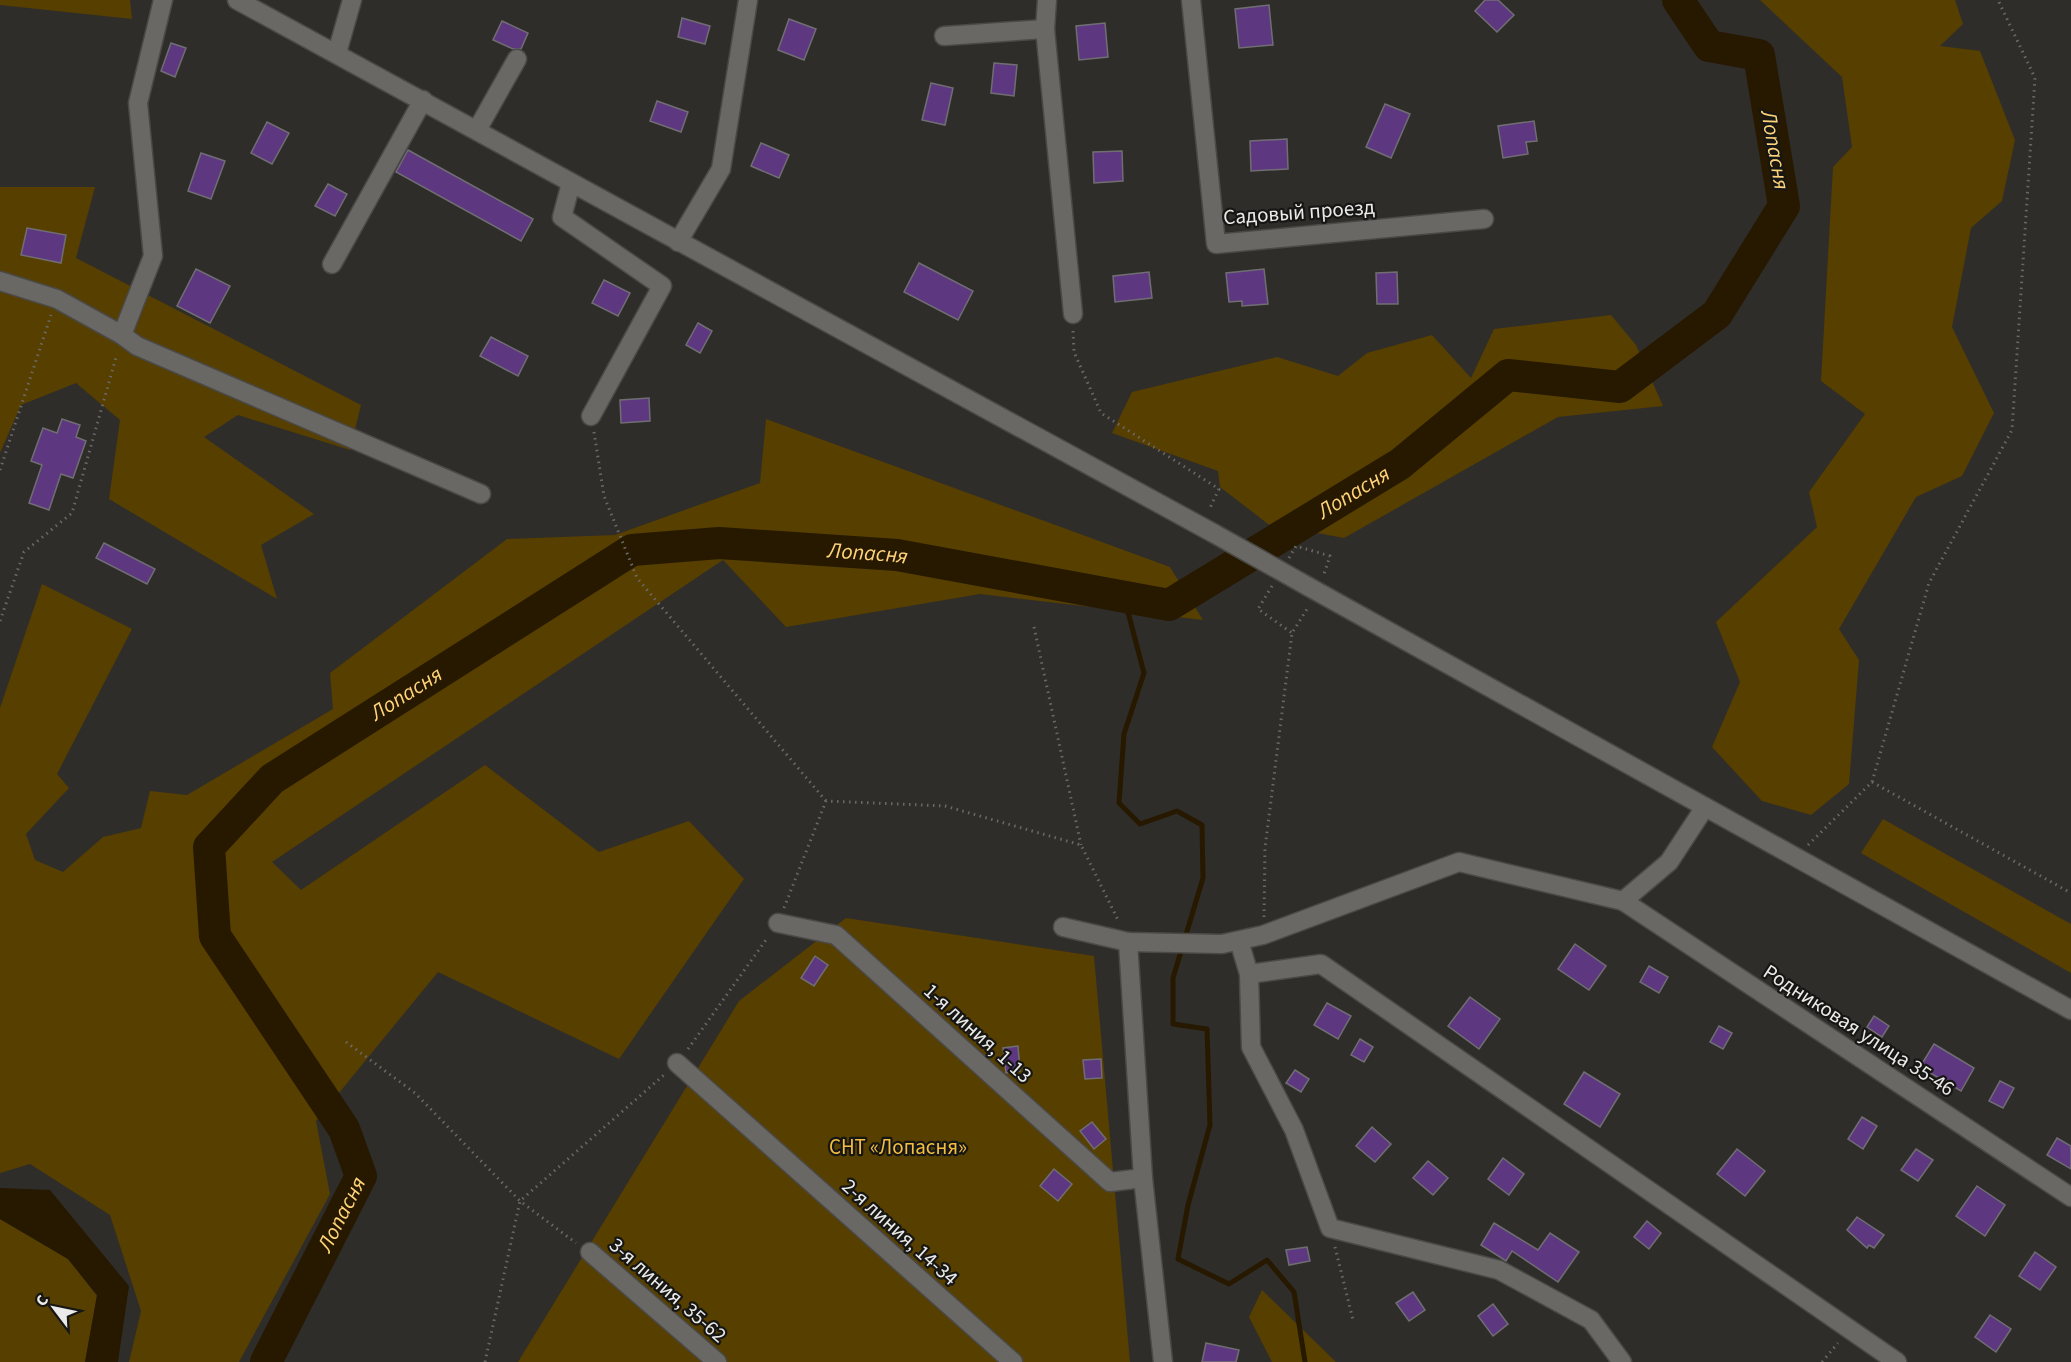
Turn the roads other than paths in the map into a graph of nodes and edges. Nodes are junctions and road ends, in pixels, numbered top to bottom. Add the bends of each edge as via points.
1 (163, 0) edge
2 (237, 0) edge
3 (352, 0) edge
4 (748, 0) edge
5 (1047, 0) edge
6 (1191, 0) edge
7 (1045, 29) junction
8 (944, 36) dead end
9 (337, 53) junction
10 (518, 59) dead end
11 (423, 100) junction
12 (477, 130) junction
13 (571, 183) junction
14 (1484, 219) dead end
15 (678, 242) junction
16 (332, 264) dead end
17 (0, 281) edge
18 (1073, 315) road end
19 (122, 335) junction
20 (591, 416) road end
21 (481, 494) dead end
22 (1705, 807) junction
23 (1623, 901) junction
24 (778, 923) road end
25 (1063, 927) dead end
26 (1128, 942) junction
27 (1231, 942) junction
28 (1249, 974) junction
29 (2071, 1010) edge
30 (677, 1063) road end
31 (1143, 1178) junction
32 (2071, 1197) edge
33 (590, 1252) road end
34 (717, 1362) edge
35 (1013, 1362) edge
36 (1163, 1362) edge
37 (1622, 1362) edge
38 (1897, 1362) edge

1 - 19 street via 138,103 153,256
2 - 9 street
3 - 9 street
4 - 15 street via 721,169
5 - 7 street
6 - 14 street, Садовый проезд via 1216,244
7 - 8 street
7 - 18 street
9 - 11 street
10 - 12 street
11 - 12 street
11 - 16 street
12 - 13 street
13 - 15 street
13 - 20 street via 562,217 662,286
15 - 22 street, bridge via 1215,534 1309,597
17 - 19 street via 57,299
19 - 21 street via 137,346
22 - 23 street via 1669,862
22 - 29 street
23 - 27 street via 1459,862 1263,935
23 - 32 street, Родниковая улица 35-46
24 - 31 street, 1-я линия, 1-13 via 836,935 1110,1182
25 - 26 street
26 - 27 street
26 - 31 street
27 - 28 street
28 - 37 street via 1251,1047 1294,1130 1330,1228 1499,1270 1591,1320
28 - 38 street via 1321,964
30 - 35 street, 2-я линия, 14-34
31 - 36 street
33 - 34 street, 3-я линия, 35-62

